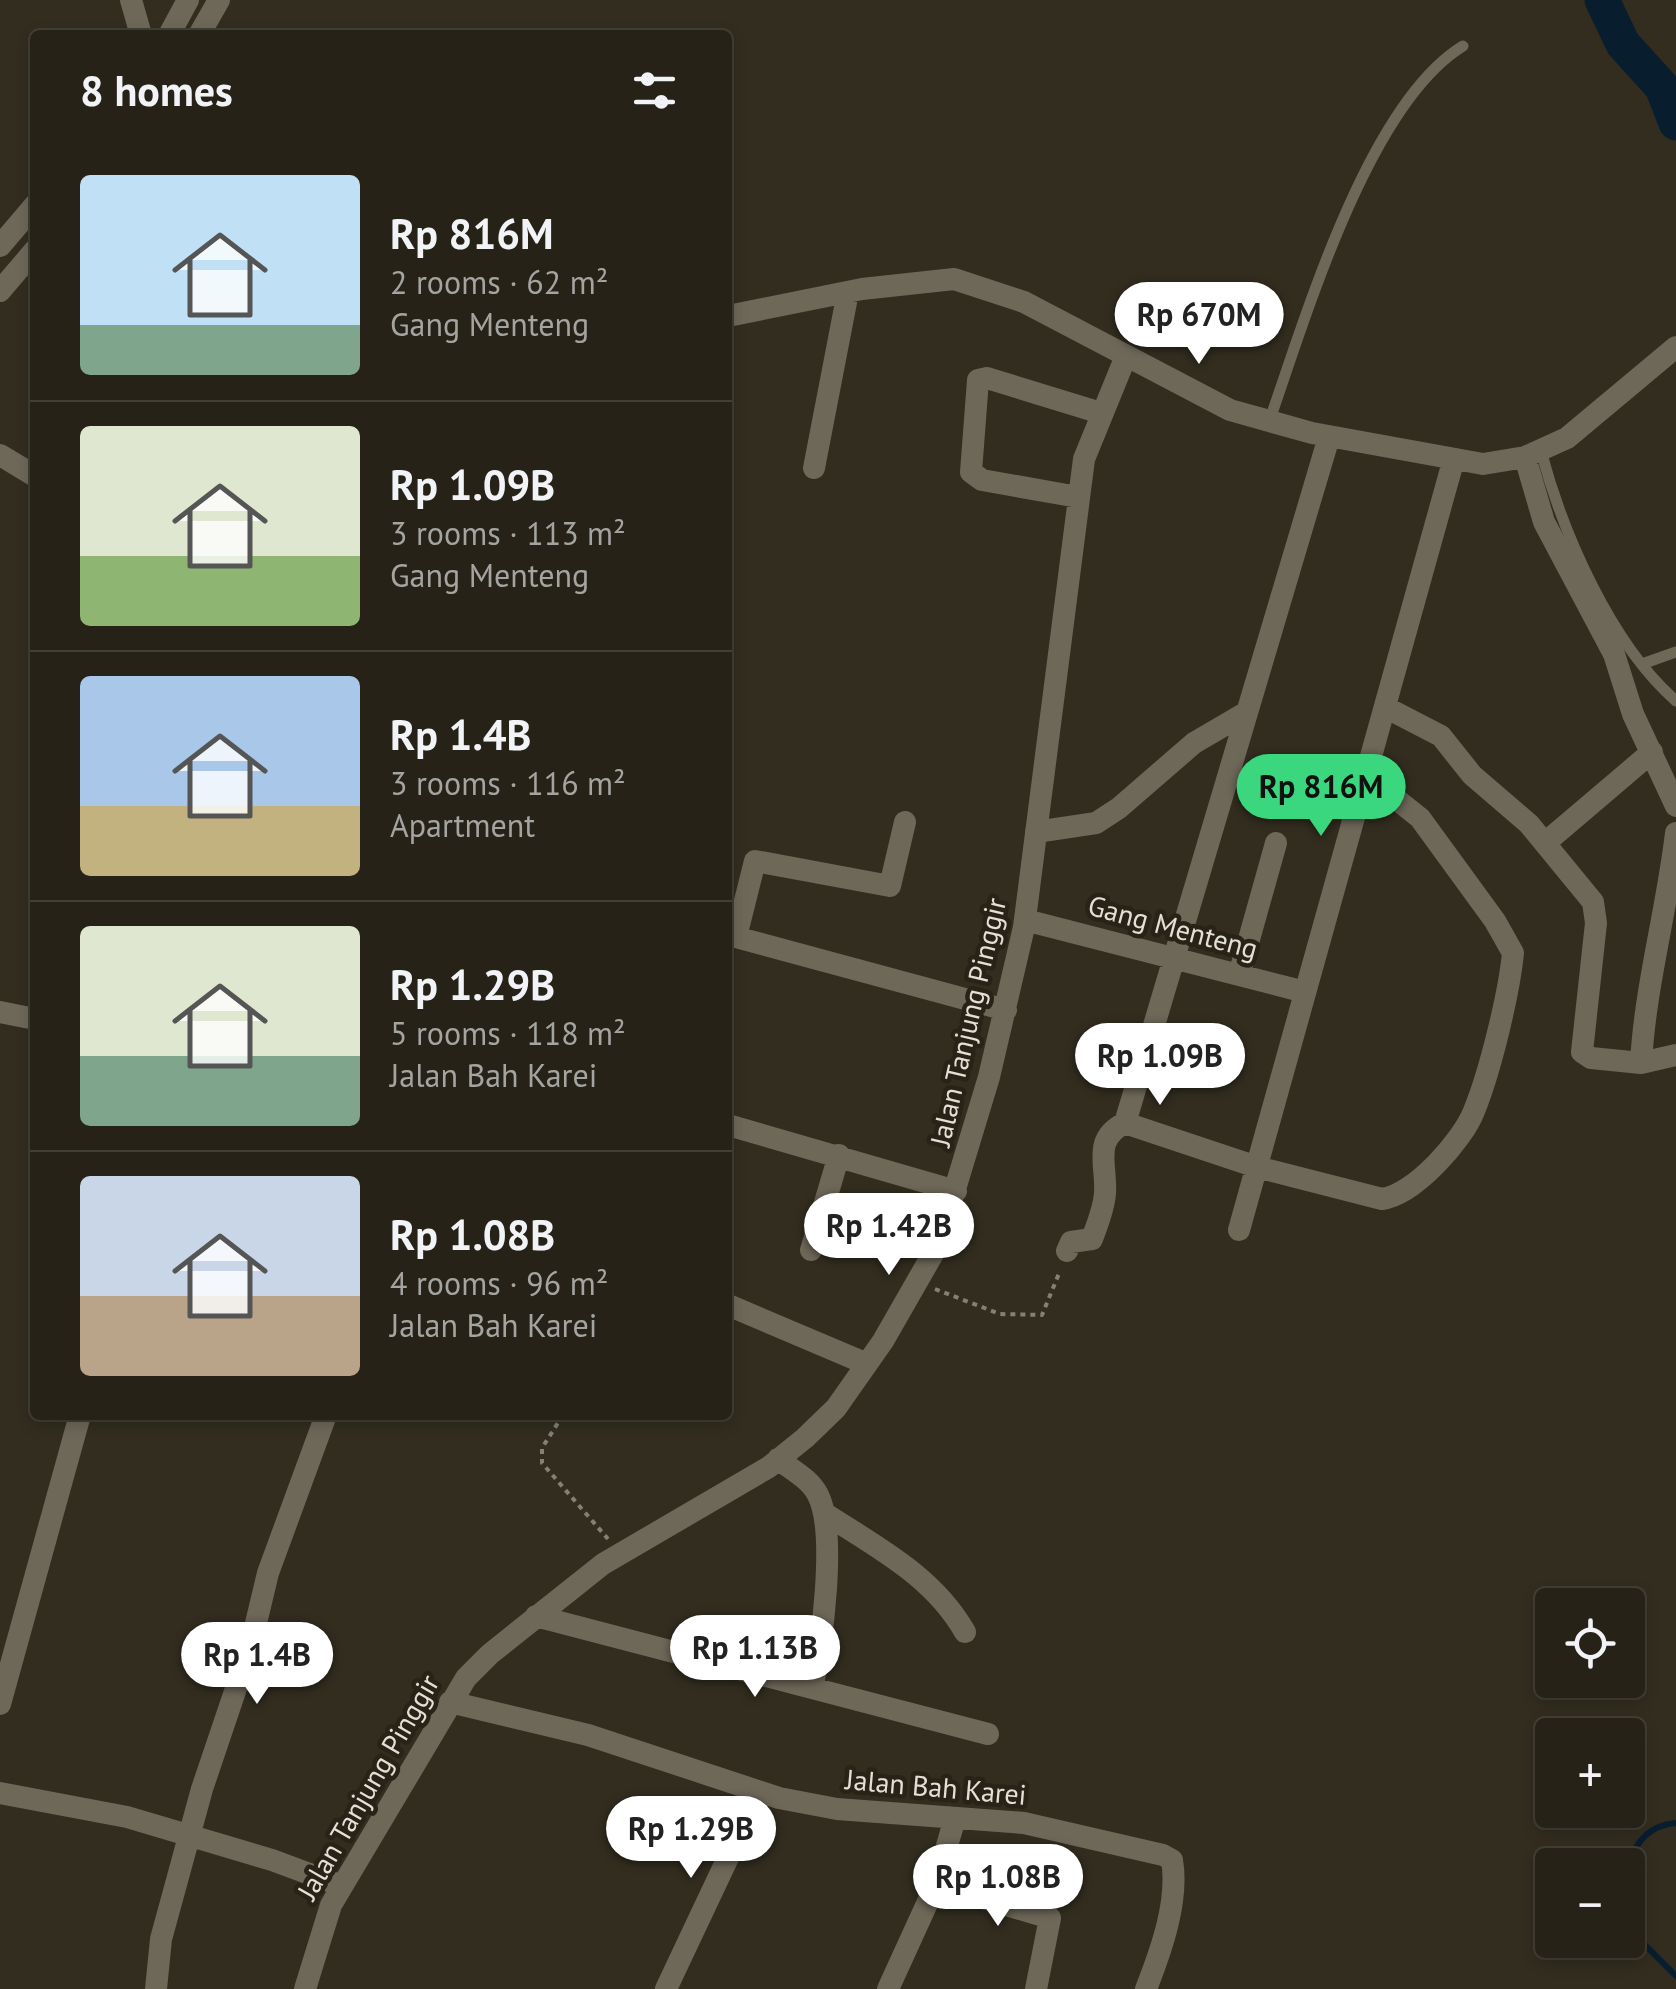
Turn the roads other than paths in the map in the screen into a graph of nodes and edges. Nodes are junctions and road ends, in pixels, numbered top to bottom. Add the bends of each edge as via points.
1 (131, 0) edge
2 (188, 0) edge
3 (219, 0) edge
4 (140, 30) edge
5 (172, 30) edge
6 (202, 30) edge
7 (1463, 46) dead end
8 (30, 211) edge
9 (0, 246) edge
10 (30, 256) edge
11 (0, 291) edge
12 (848, 292) junction
13 (732, 315) edge
14 (1676, 347) edge
15 (1126, 356) junction
16 (1101, 413) junction
17 (1268, 422) junction
18 (1330, 437) junction
19 (1533, 454) junction
20 (0, 456) edge
21 (1453, 462) junction
22 (814, 468) dead end
23 (30, 473) edge
24 (1078, 497) junction
25 (1676, 652) edge
26 (1642, 664) junction
27 (1676, 701) edge
28 (1385, 707) junction
29 (1247, 712) junction
30 (1652, 752) junction
31 (1366, 775) junction
32 (1676, 806) edge
33 (906, 822) dead end
34 (1036, 832) junction
35 (1676, 833) edge
36 (1276, 842) dead end
37 (1545, 843) junction
38 (1025, 920) junction
39 (732, 936) edge
40 (1176, 956) junction
41 (1240, 975) junction
42 (1306, 992) junction
43 (1006, 1010) junction
44 (0, 1012) edge
45 (30, 1018) edge
46 (1676, 1056) edge
47 (1641, 1064) junction
48 (1125, 1123) junction
49 (732, 1126) edge
50 (839, 1155) junction
51 (1257, 1167) junction
52 (956, 1190) junction
53 (1239, 1230) dead end
54 (811, 1250) dead end
55 (1067, 1251) road end
56 (732, 1308) edge
57 (867, 1364) junction
58 (79, 1420) edge
59 (324, 1420) edge
60 (778, 1459) junction
61 (824, 1513) junction
62 (536, 1616) junction
63 (965, 1632) dead end
64 (812, 1688) junction
65 (450, 1702) junction
66 (0, 1704) edge
67 (988, 1734) dead end
68 (759, 1792) junction
69 (0, 1793) edge
70 (955, 1818) junction
71 (190, 1834) junction
72 (936, 1884) junction
73 (342, 1886) junction
74 (156, 1989) edge
75 (306, 1989) edge
76 (666, 1989) edge
77 (888, 1989) edge
78 (1036, 1989) edge
79 (1146, 1989) edge

1 - 4 street
2 - 5 street
3 - 6 street
7 - 17 lane via 1433,70 1353,194
8 - 9 street
10 - 11 street
12 - 13 street
12 - 15 street via 954,279 986,286
12 - 22 street
14 - 19 street via 1590,421
15 - 16 street, Jalan Tanjung Pinggir
15 - 17 street via 1215,403
16 - 24 street, Jalan Tanjung Pinggir
16 - 24 street via 978,380 971,472 982,480
17 - 18 street
18 - 21 street
18 - 29 street
19 - 21 street
19 - 26 lane via 1576,550
19 - 30 street via 1544,522 1587,596
20 - 23 street
21 - 28 street
24 - 34 street, Jalan Tanjung Pinggir
25 - 26 lane
26 - 27 lane
28 - 31 street
28 - 37 street via 1441,736
29 - 34 street via 1194,743 1096,823
29 - 40 street
30 - 32 street
30 - 37 street
31 - 42 street
31 - 51 street via 1420,818 1512,953 1474,1112 1453,1146 1390,1198
33 - 39 street via 890,886 755,861
34 - 38 street, Jalan Tanjung Pinggir
35 - 47 street
36 - 41 street
37 - 47 street via 1596,912 1582,1052
38 - 40 street, Gang Menteng
38 - 43 street, Jalan Tanjung Pinggir
39 - 43 street
40 - 41 street, Gang Menteng
40 - 48 street
41 - 42 street, Gang Menteng
42 - 51 street
43 - 52 street, Jalan Tanjung Pinggir
44 - 45 street
46 - 47 street
48 - 51 street
48 - 55 street via 1104,1144 1106,1194 1092,1240 1072,1242
49 - 50 street
50 - 52 street
50 - 54 street
51 - 53 street
52 - 57 street, Jalan Tanjung Pinggir via 938,1244
56 - 57 street
57 - 60 street, Jalan Tanjung Pinggir via 836,1408
58 - 66 street
59 - 71 street via 268,1573
60 - 61 street via 812,1484
60 - 62 street, Jalan Tanjung Pinggir via 621,1554
61 - 63 street via 915,1572 947,1601
61 - 64 street via 824,1632
62 - 64 street
62 - 65 street, Jalan Tanjung Pinggir via 490,1654
64 - 67 street
65 - 68 street, Jalan Bah Karei via 588,1735
65 - 73 street, Jalan Tanjung Pinggir
68 - 70 street, Jalan Bah Karei via 837,1809
68 - 76 street
69 - 71 street
70 - 72 street
70 - 79 street, Jalan Bah Karei via 1024,1823 1172,1860 1166,1927
71 - 73 street
71 - 74 street via 160,1940
72 - 77 street
72 - 78 street via 1050,1918
73 - 75 street, Jalan Tanjung Pinggir via 316,1944

